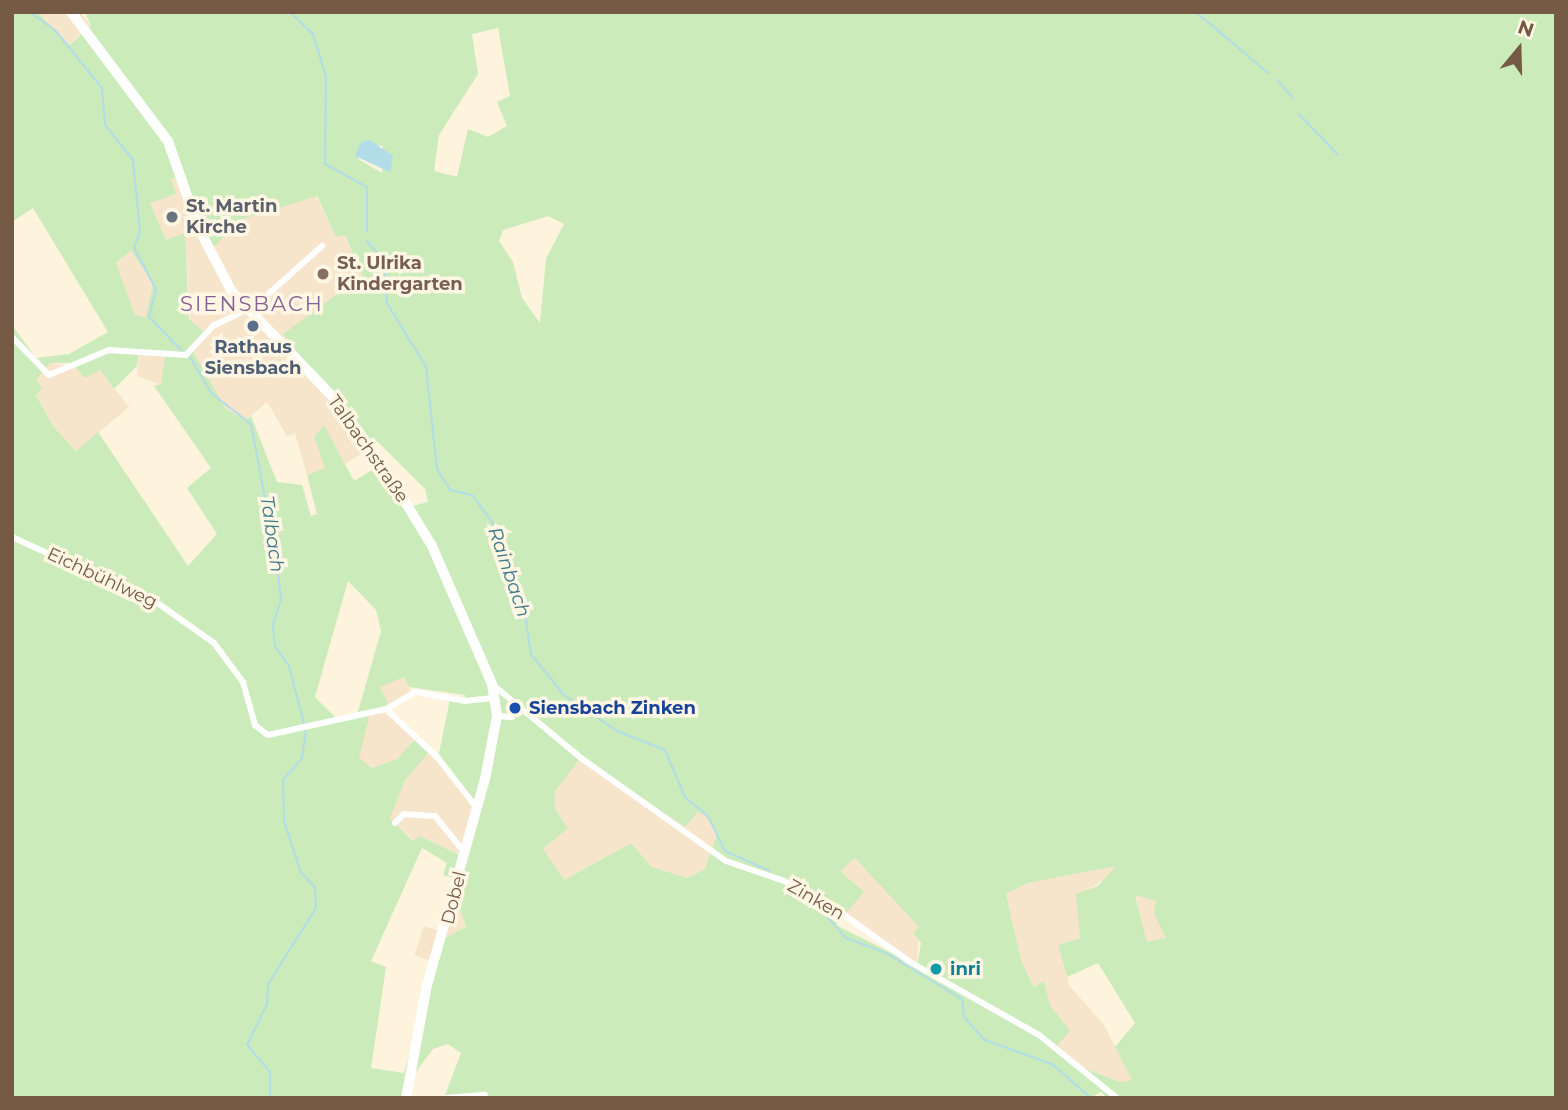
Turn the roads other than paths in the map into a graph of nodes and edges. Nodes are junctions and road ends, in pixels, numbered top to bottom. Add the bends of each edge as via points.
1 (71, 12) edge
2 (322, 246) dead end
3 (250, 309) junction
4 (12, 337) edge
5 (12, 537) edge
6 (492, 684) junction
7 (493, 698) junction
8 (517, 703) junction
9 (386, 709) junction
10 (497, 716) junction
11 (476, 807) junction
12 (395, 822) dead end
13 (465, 854) junction
14 (485, 1095) dead end
15 (406, 1098) edge
16 (447, 1098) edge
17 (1117, 1098) edge

1 - 3 street, Talbachstraße via 168,141 217,268
2 - 3 street
3 - 4 street via 222,318 188,354 109,350 49,375
3 - 6 street, Talbachstraße via 333,397 383,464 432,546
5 - 9 street, Eichbühlweg via 159,604 214,643 243,682 260,732 273,737
6 - 7 street, Talbachstraße
6 - 8 street, Zinken
7 - 9 street, Eichbühlweg via 465,701 416,692
7 - 10 street, Dobel
8 - 10 street via 512,717
8 - 17 street, Zinken via 581,758 726,861 784,881 840,912 909,962 1039,1035
9 - 11 street via 438,758
10 - 11 street, Dobel
11 - 13 street, Dobel
12 - 13 street via 404,814 435,816
13 - 15 street, Dobel via 424,996
14 - 16 street

